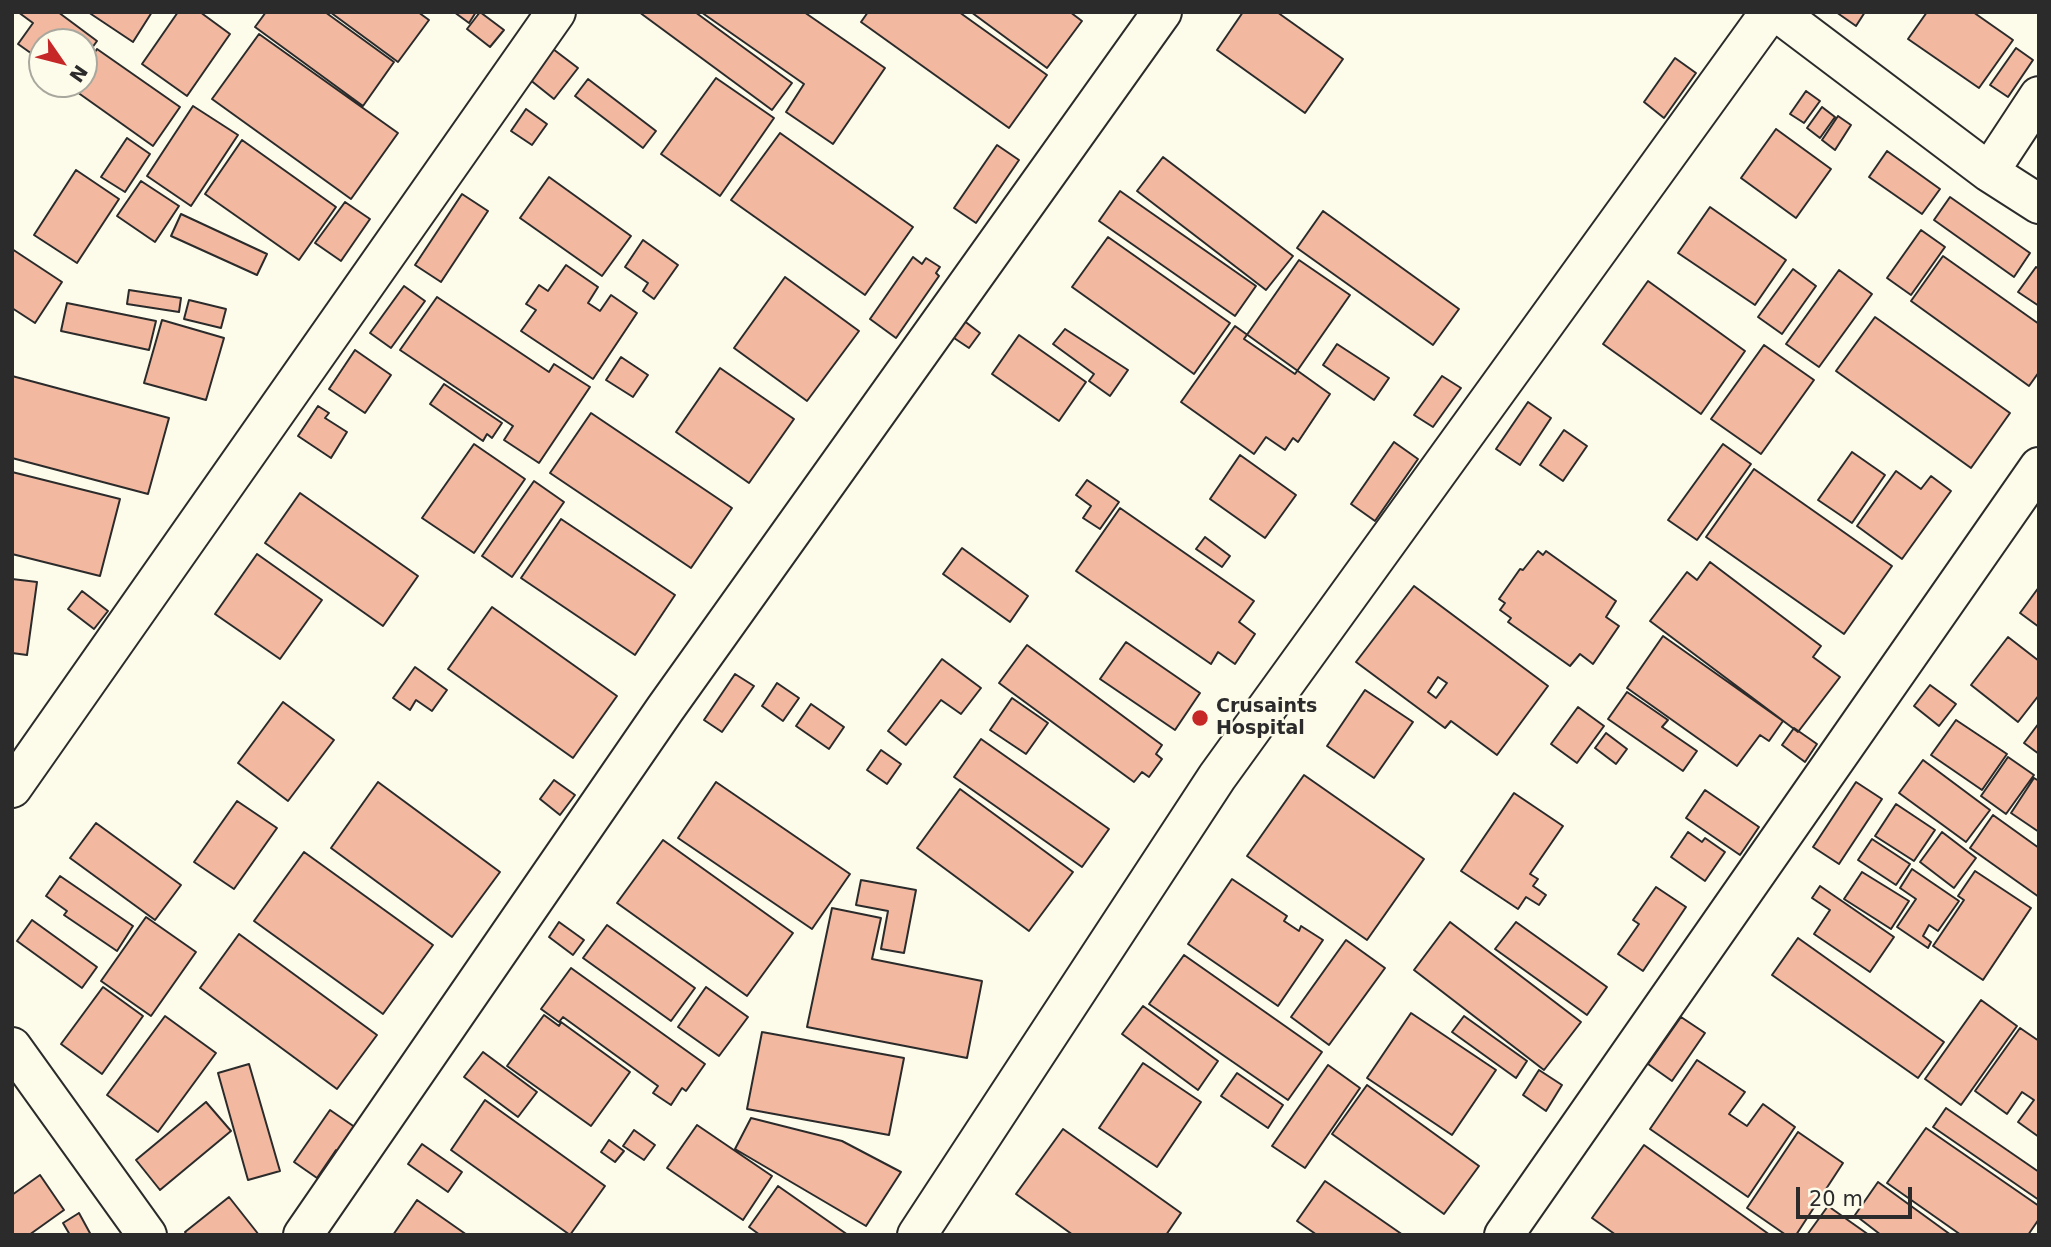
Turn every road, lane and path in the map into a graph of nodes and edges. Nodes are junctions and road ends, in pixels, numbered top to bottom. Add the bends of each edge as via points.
1 (556, 12) edge
2 (1162, 12) edge
3 (1770, 12) edge
4 (1777, 12) edge
5 (2039, 96) edge
6 (1989, 172) junction
7 (2039, 204) edge
8 (2039, 467) edge
9 (12, 788) edge
10 (12, 1047) edge
11 (147, 1235) edge
12 (303, 1235) edge
13 (917, 1235) edge
14 (1504, 1235) edge

1 - 9 street
2 - 12 street via 665,709
3 - 13 street via 1217,777
4 - 6 street
5 - 6 street
6 - 7 street
8 - 14 street
10 - 11 street

